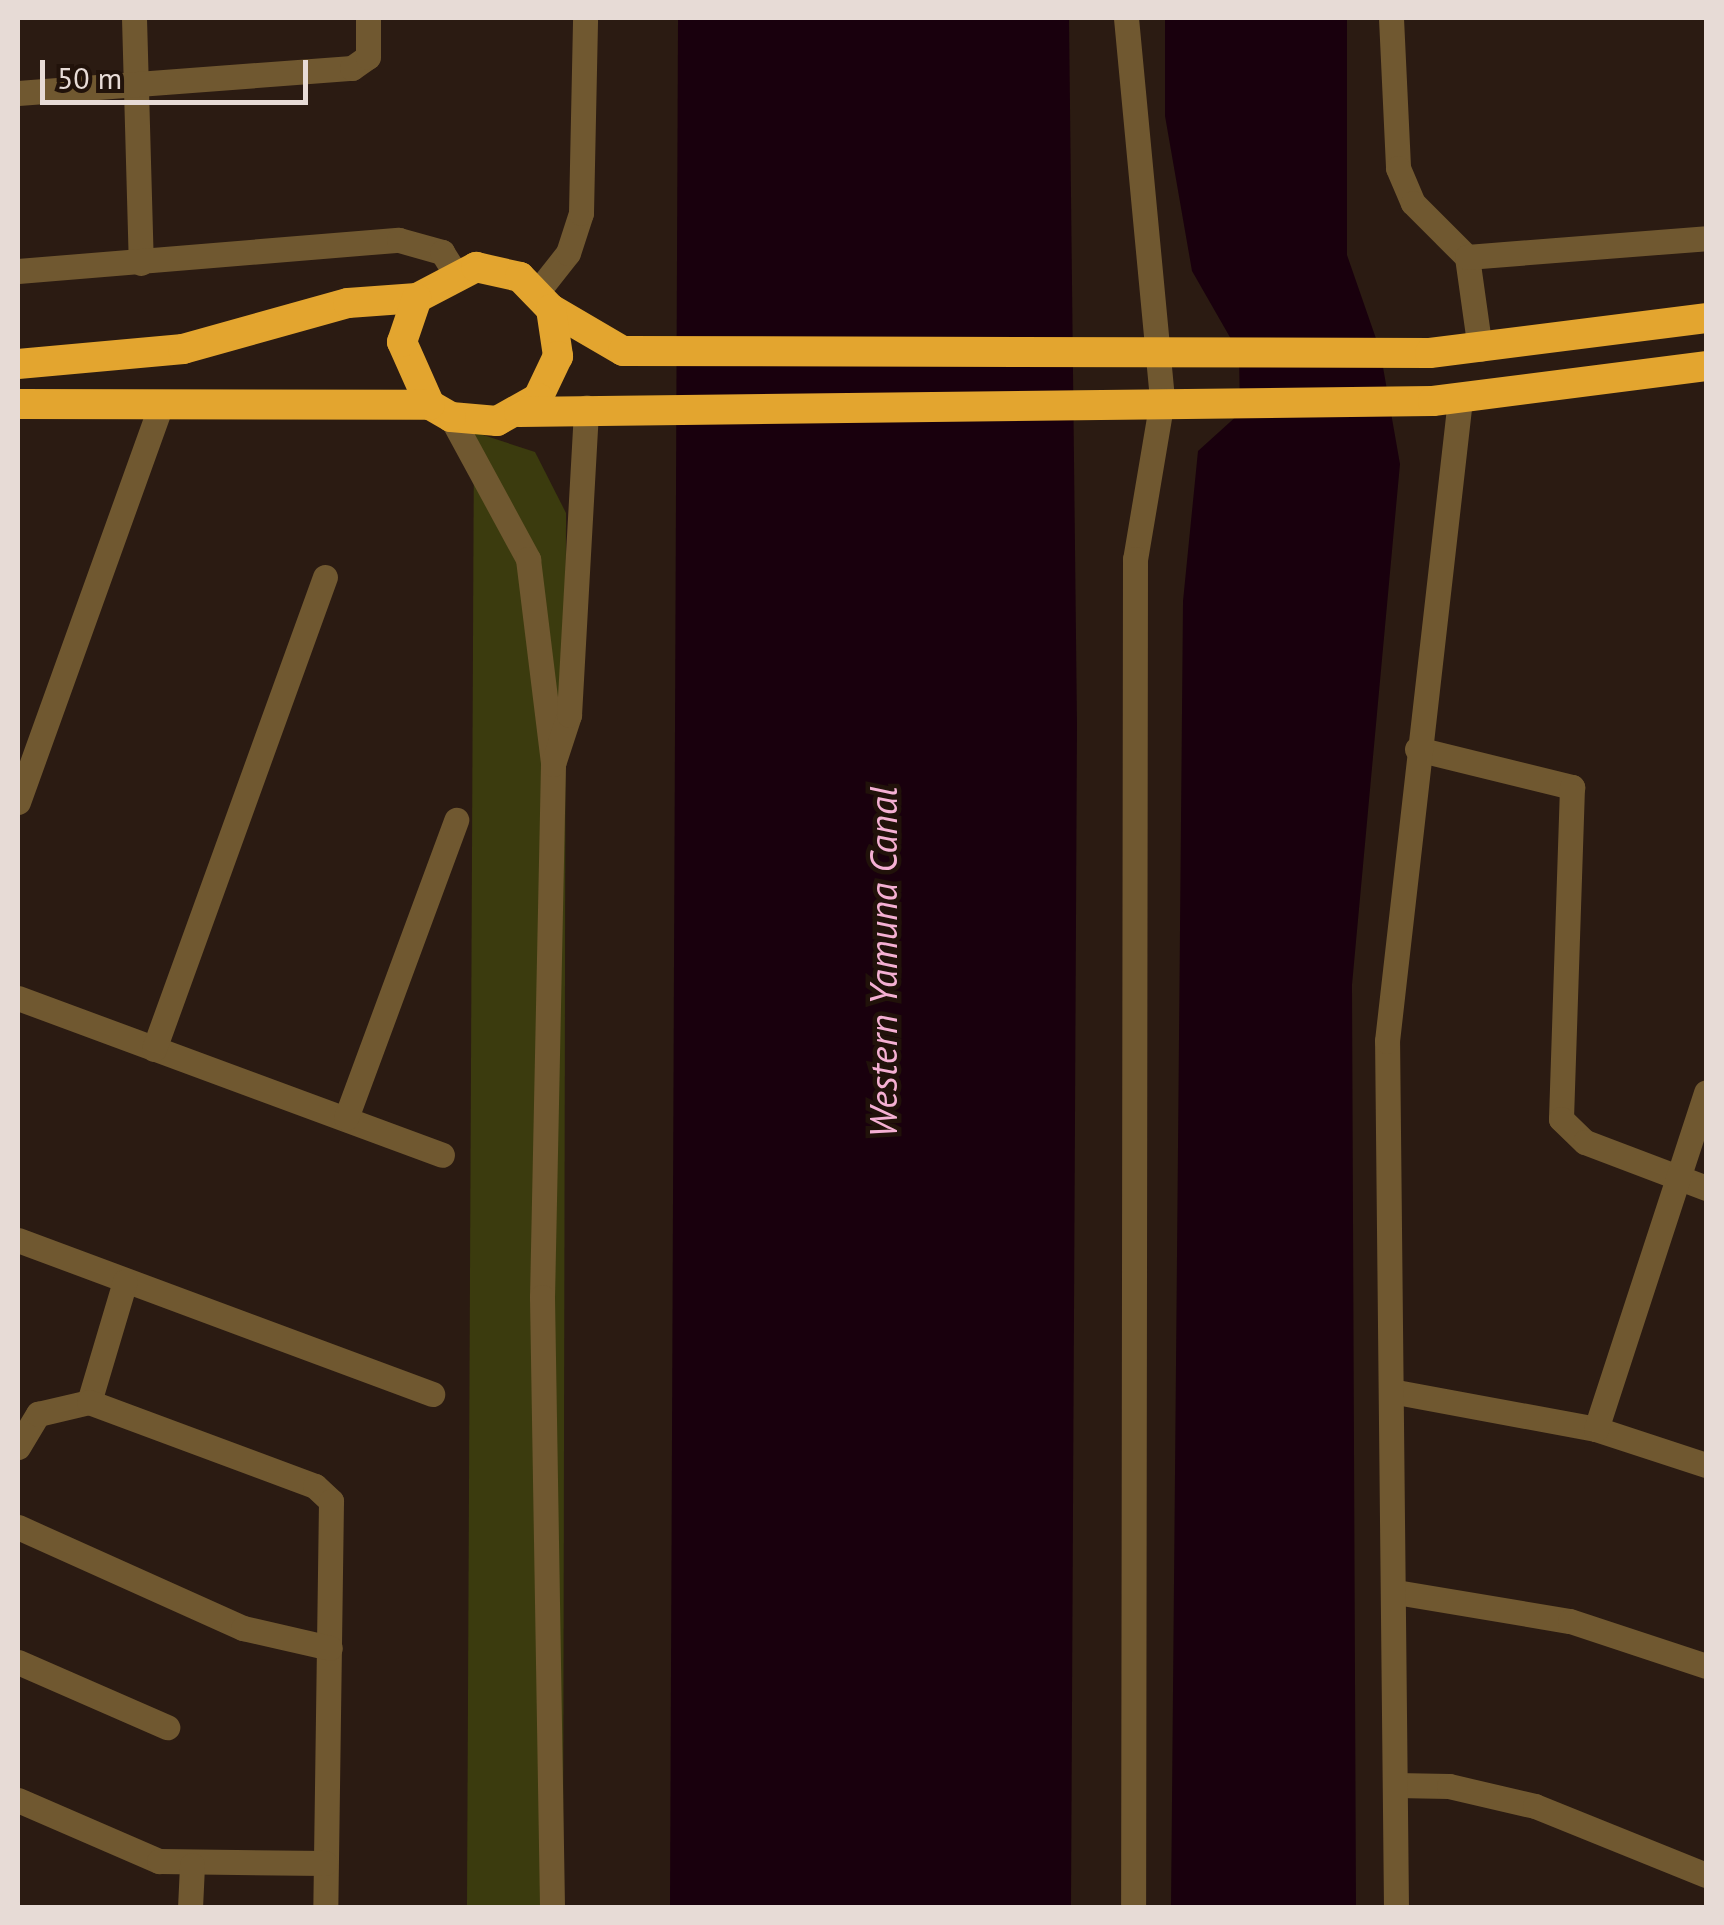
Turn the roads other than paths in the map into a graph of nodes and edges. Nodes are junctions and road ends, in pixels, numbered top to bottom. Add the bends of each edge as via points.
1 (134, 18) edge
2 (368, 18) edge
3 (586, 18) edge
4 (1126, 18) edge
5 (1391, 18) edge
6 (133, 82) junction
7 (18, 93) edge
8 (1706, 238) edge
9 (1467, 256) junction
10 (141, 263) junction
11 (454, 271) junction
12 (18, 272) edge
13 (418, 298) junction
14 (544, 300) junction
15 (1706, 318) edge
16 (1160, 349) junction
17 (1480, 349) junction
18 (18, 364) edge
19 (1706, 366) edge
20 (1162, 400) junction
21 (1446, 400) junction
22 (162, 403) junction
23 (18, 404) edge
24 (586, 407) junction
25 (440, 411) junction
26 (520, 412) junction
27 (325, 577) dead end
28 (1418, 749) junction
29 (553, 764) junction
30 (18, 802) edge
31 (456, 820) dead end
32 (18, 998) edge
33 (154, 1048) junction
34 (1706, 1093) edge
35 (346, 1118) junction
36 (442, 1155) dead end
37 (1677, 1178) junction
38 (1706, 1188) edge
39 (18, 1240) edge
40 (126, 1281) junction
41 (1392, 1391) junction
42 (432, 1394) dead end
43 (89, 1402) junction
44 (1596, 1428) junction
45 (18, 1448) edge
46 (1706, 1465) edge
47 (18, 1527) edge
48 (1396, 1592) junction
49 (330, 1648) junction
50 (18, 1662) edge
51 (1706, 1666) edge
52 (167, 1727) dead end
53 (1396, 1785) junction
54 (18, 1800) edge
55 (325, 1863) junction
56 (192, 1865) junction
57 (1706, 1875) edge
58 (190, 1908) edge
59 (325, 1908) edge
60 (552, 1908) edge
61 (1133, 1908) edge
62 (1396, 1908) edge

1 - 6 street
2 - 6 street via 368,57 352,68
3 - 14 street via 580,213
4 - 16 street
5 - 9 street via 1398,168 1412,203
6 - 7 street
6 - 10 street
8 - 9 street
9 - 17 street
10 - 11 street via 399,240 442,252
10 - 12 street
11 - 13 highway
11 - 14 highway via 499,268
13 - 18 highway via 348,303 183,349
13 - 25 highway via 403,354
14 - 16 highway via 622,351
14 - 26 highway via 558,332 551,378
15 - 17 highway
16 - 17 highway
16 - 20 street
19 - 21 highway
20 - 21 highway
20 - 24 highway
20 - 61 street via 1135,559
21 - 28 street
22 - 23 highway
22 - 25 highway
22 - 30 street
24 - 26 highway
24 - 29 street via 569,715
25 - 26 highway via 498,421
25 - 29 street via 528,559
27 - 33 street
28 - 37 street via 1572,787 1561,1118 1585,1142
28 - 41 street via 1387,1041
29 - 60 street via 542,1297
31 - 35 street
32 - 33 street
33 - 35 street
34 - 37 street
35 - 36 street
37 - 38 street
37 - 44 street
39 - 40 street
40 - 42 street
40 - 43 street
41 - 44 street
41 - 48 street
43 - 45 street via 38,1414
43 - 49 street via 325,1493 335,1527
44 - 46 street
47 - 49 street via 243,1628
48 - 51 street via 1570,1620
48 - 53 street
49 - 55 street
50 - 52 street
53 - 57 street via 1449,1786 1535,1806
53 - 62 street
54 - 56 street via 132,1853
55 - 56 street
55 - 59 street
56 - 58 street

